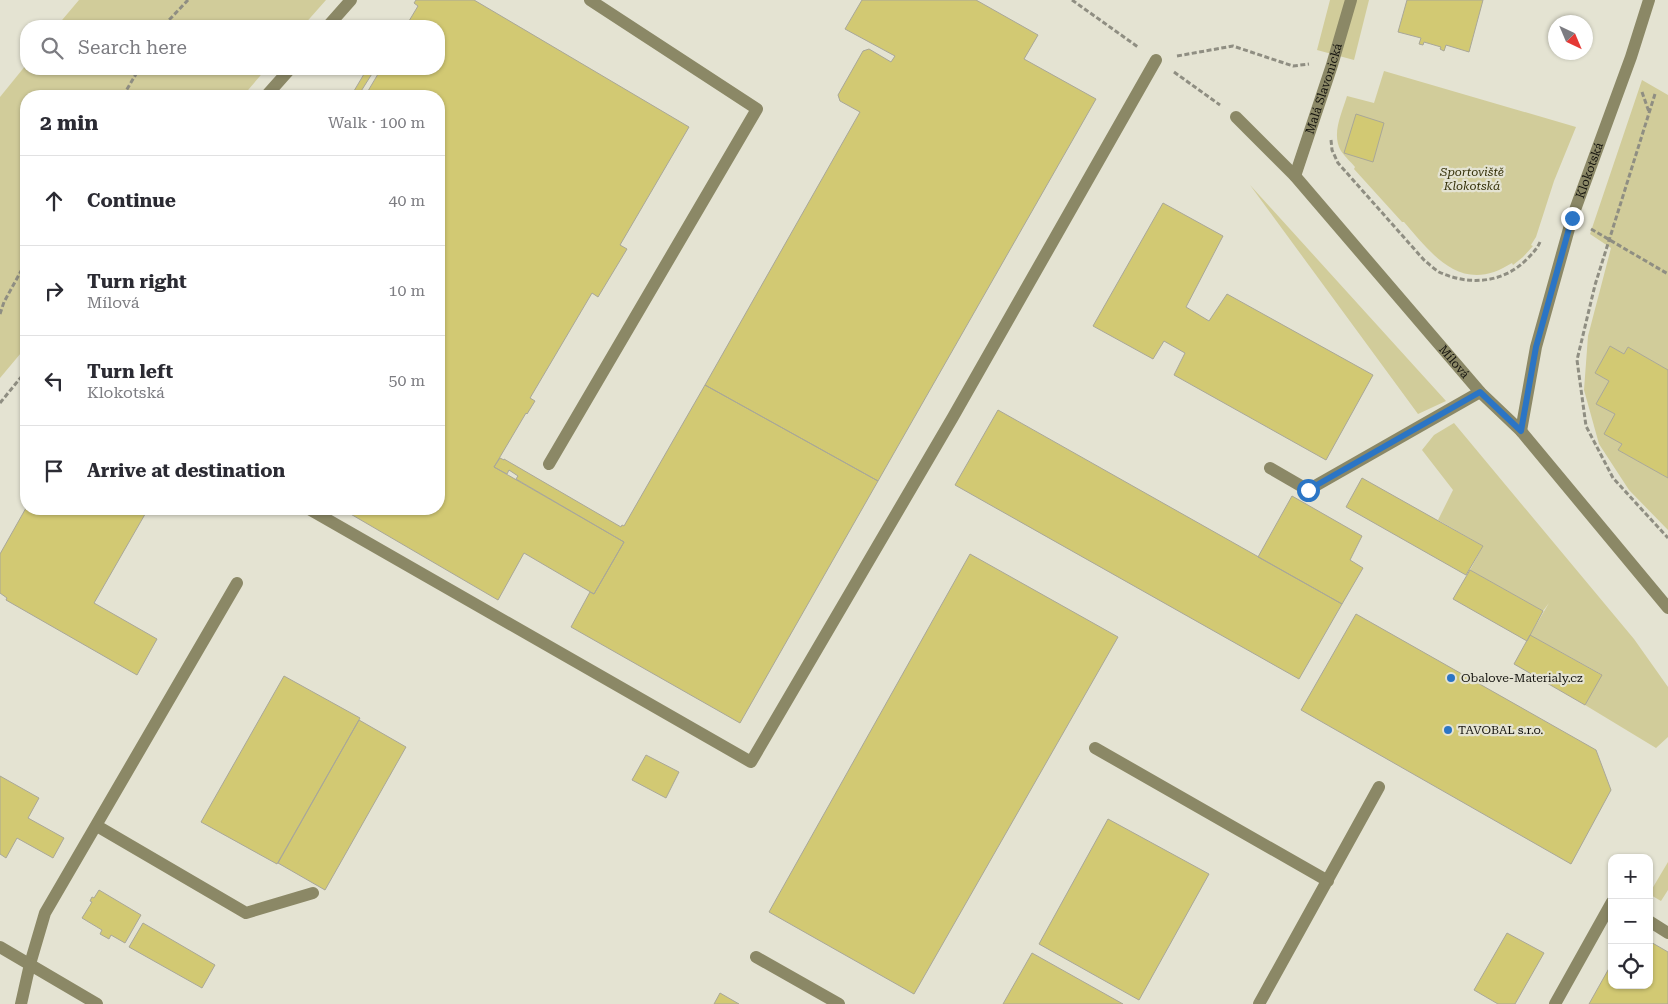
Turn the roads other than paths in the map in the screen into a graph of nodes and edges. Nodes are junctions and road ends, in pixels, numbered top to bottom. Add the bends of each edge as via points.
1 (351, 0) edge
2 (590, 0) edge
3 (1351, 0) edge
4 (1649, 0) edge
5 (333, 20) edge
6 (1156, 60) road end
7 (285, 75) edge
8 (271, 90) edge
9 (1236, 117) dead end
10 (1295, 176) junction
11 (1480, 392) junction
12 (1521, 431) junction
13 (549, 464) dead end
14 (1270, 468) dead end
15 (319, 515) edge
16 (237, 583) dead end
17 (1668, 608) edge
18 (1095, 748) dead end
19 (1380, 787) dead end
20 (97, 826) junction
21 (1328, 881) junction
22 (313, 893) dead end
23 (1608, 909) edge
24 (1653, 924) edge
25 (1668, 933) edge
26 (0, 947) edge
27 (756, 957) dead end
28 (30, 964) junction
29 (22, 1004) edge
30 (97, 1004) edge
31 (839, 1004) edge
32 (1259, 1004) edge
33 (1555, 1004) edge

1 - 5 street
2 - 13 street via 757,109
3 - 10 street, Malá Slavonická
4 - 12 street, Klokotská via 1572,218 1536,347
6 - 15 street via 949,426 751,762
7 - 8 street
9 - 10 street, Mílová
10 - 11 street, Mílová
11 - 12 street, Mílová
11 - 14 street via 1308,490
12 - 17 street, Mílová
16 - 20 street
18 - 21 street
19 - 21 street
20 - 22 street via 246,913
20 - 28 street via 45,913
21 - 32 street
23 - 33 street
24 - 25 street
26 - 28 street
27 - 31 street
28 - 29 street
28 - 30 street

